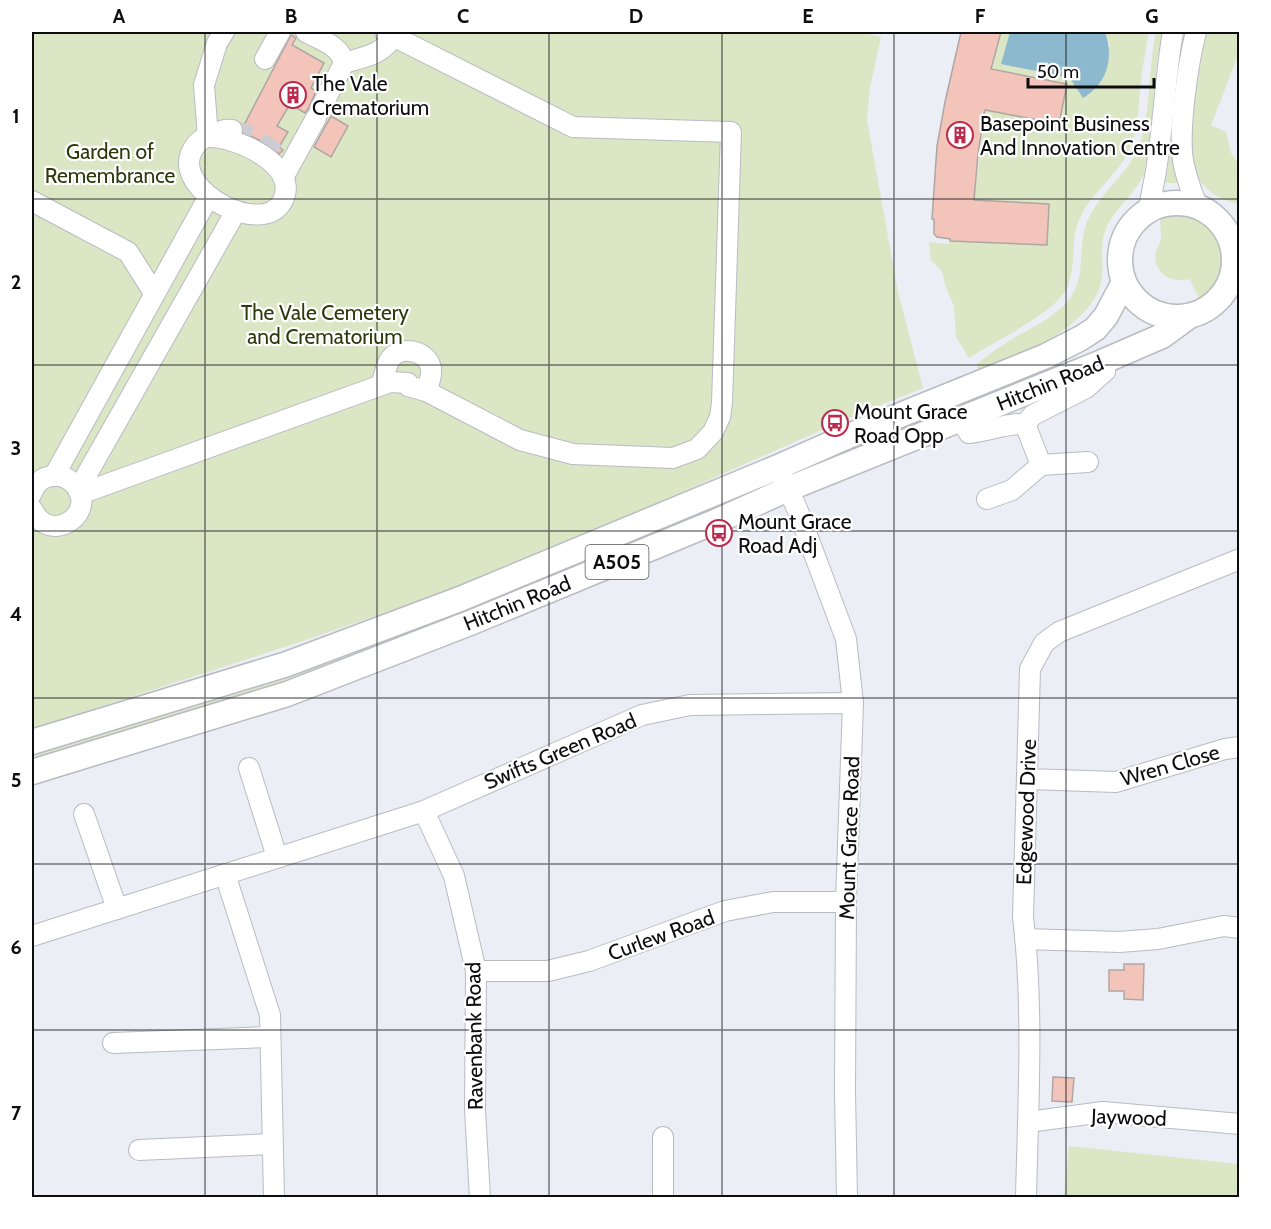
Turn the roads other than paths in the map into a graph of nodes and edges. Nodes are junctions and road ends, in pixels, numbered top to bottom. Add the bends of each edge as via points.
1 (224, 32) edge
2 (280, 32) edge
3 (306, 32) edge
4 (1173, 32) edge
5 (1196, 32) edge
6 (389, 34) edge
7 (265, 59) dead end
8 (344, 63) junction
9 (232, 130) tunnel mouth
10 (208, 137) junction
11 (278, 155) tunnel mouth
12 (284, 176) junction
13 (209, 196) junction
14 (32, 201) edge
15 (1149, 210) junction
16 (236, 211) junction
17 (1217, 214) edge
18 (1237, 265) edge
19 (1124, 282) junction
20 (154, 293) junction
21 (1188, 317) junction
22 (1102, 362) junction
23 (382, 383) junction
24 (426, 391) junction
25 (961, 420) junction
26 (1025, 424) junction
27 (1088, 462) dead end
28 (1041, 465) junction
29 (778, 467) junction
30 (54, 476) junction
31 (788, 489) junction
32 (79, 492) junction
33 (32, 493) edge
34 (987, 499) dead end
35 (34, 517) edge
36 (1239, 559) edge
37 (853, 704) junction
38 (32, 742) edge
39 (1239, 747) edge
40 (249, 768) dead end
41 (32, 772) edge
42 (1028, 779) junction
43 (424, 811) junction
44 (84, 814) dead end
45 (277, 857) junction
46 (225, 874) junction
47 (846, 902) junction
48 (117, 909) junction
49 (1239, 928) edge
50 (32, 936) edge
51 (1025, 939) junction
52 (476, 971) junction
53 (270, 1037) junction
54 (113, 1043) dead end
55 (1028, 1122) junction
56 (1233, 1129) edge
57 (663, 1137) dead end
58 (272, 1144) junction
59 (139, 1150) dead end
60 (274, 1197) edge
61 (480, 1197) edge
62 (663, 1197) edge
63 (847, 1197) edge
64 (1026, 1197) edge

1 - 10 street via 204,85
2 - 7 street
3 - 8 street via 336,48
4 - 15 street
5 - 17 street via 1185,97 1182,152 1185,169
6 - 8 street via 389,44 381,51
6 - 24 street via 573,127 731,132 722,403 713,432 697,449 673,458 573,454 520,440
8 - 12 street
9 - 10 street via 218,130
10 - 12 street via 249,147
10 - 13 street via 195,145 189,170
11 - 12 street
12 - 16 street via 286,192 274,211
13 - 16 street
13 - 20 street
14 - 20 street via 122,247 134,258
15 - 17 main road via 1173,203
15 - 19 main road via 1139,216 1125,236 1119,259
16 - 32 street
17 - 18 main road, A505 via 1231,240
18 - 21 main road, A505 via 1220,299
19 - 21 main road via 1143,307 1173,318
19 - 29 main road, Hitchin Road / A505 via 1106,316 1082,338
20 - 30 street
21 - 22 main road, Hitchin Road / A505 via 1162,336
22 - 25 main road, Hitchin Road / A505
22 - 26 street via 1105,371 1086,388 1033,415
23 - 24 street via 399,382
23 - 24 street via 390,360 404,351 413,351 423,356 431,370
23 - 32 street
25 - 26 street via 969,433 1011,423
25 - 31 main road, Hitchin Road / A505
26 - 28 street
27 - 28 street
28 - 34 street via 1012,490
29 - 31 street, Mount Grace Road
29 - 38 main road, Hitchin Road / A505 via 460,599 287,664
30 - 32 street via 68,479
30 - 33 street via 39,481
31 - 37 street, Mount Grace Road via 846,639
31 - 41 main road, Hitchin Road / A505 via 470,623 287,694
32 - 35 street via 80,508 72,520 51,526
36 - 42 street, Edgewood Drive via 1059,632 1044,643 1030,669
37 - 43 street, Swifts Green Road via 690,705 642,715
37 - 47 street, Mount Grace Road
39 - 42 street, Wren Close via 1116,782
40 - 45 street
42 - 51 street, Edgewood Drive
43 - 45 street, Swifts Green Road
43 - 52 street, Ravenbank Road via 454,876
44 - 48 street
45 - 46 street, Swifts Green Road
46 - 48 street, Swifts Green Road
46 - 53 street via 270,1015
47 - 52 street, Curlew Road via 773,902 725,911 589,961 548,971
47 - 63 street, Mount Grace Road
48 - 50 street, Swifts Green Road
49 - 51 street via 1224,926 1119,942
51 - 55 street, Edgewood Drive
52 - 61 street, Ravenbank Road via 475,1110
53 - 54 street
53 - 58 street
55 - 56 street, Jaywood via 1103,1112
55 - 64 street, Edgewood Drive
57 - 62 street
58 - 59 street
58 - 60 street

